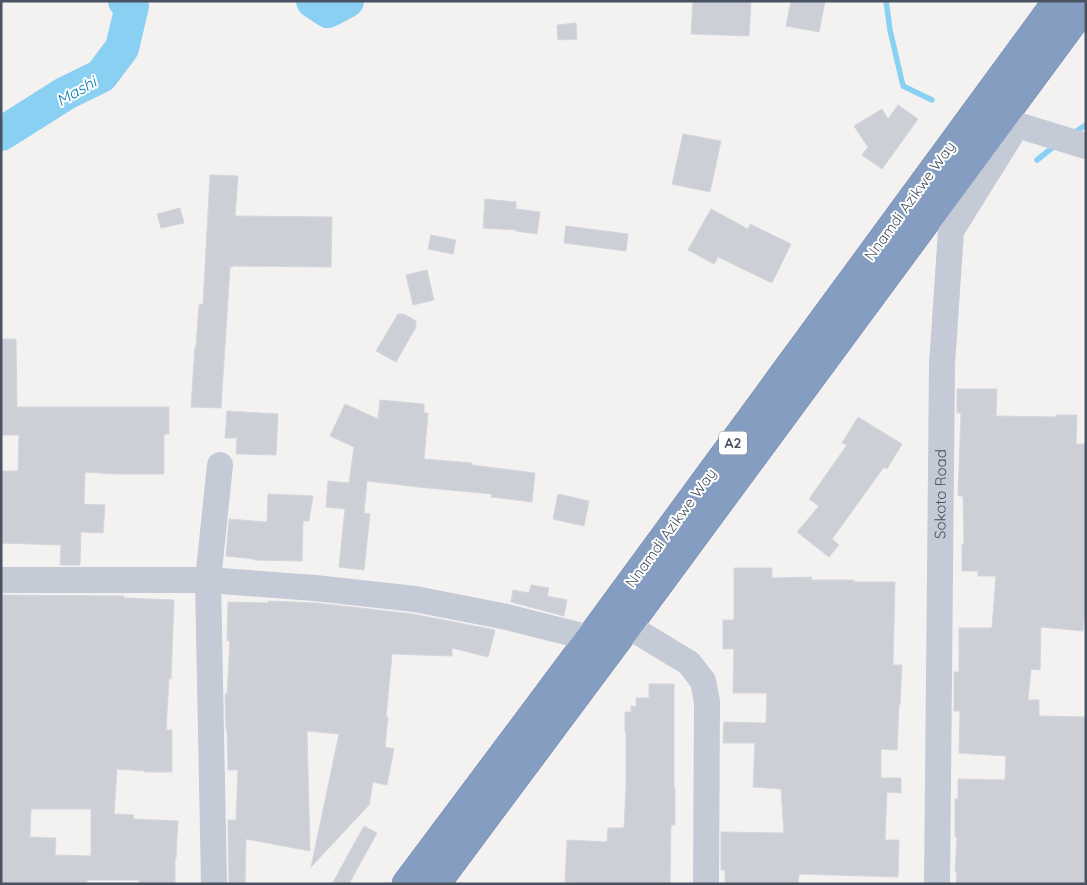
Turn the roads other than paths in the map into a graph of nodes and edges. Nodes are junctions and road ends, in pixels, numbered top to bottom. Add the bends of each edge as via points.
1 (1057, 1) edge
2 (1086, 5) edge
3 (1086, 146) edge
4 (220, 465) dead end
5 (1, 580) edge
6 (208, 580) junction
7 (628, 626) junction
8 (590, 638) junction
9 (214, 884) edge
10 (406, 884) edge
11 (436, 884) edge
12 (706, 884) edge
13 (937, 884) edge

1 - 8 highway, Nnamdi Azikwe Way / A2
2 - 7 highway, Nnamdi Azikwe Way / A2
3 - 13 street, Sokoto Road via 1017,125 951,231 942,365
4 - 6 street
5 - 6 street
6 - 8 street via 415,599
6 - 9 street
7 - 11 highway, Nnamdi Azikwe Way / A2
7 - 12 street via 690,663 703,680 708,702
8 - 10 highway, Nnamdi Azikwe Way / A2

